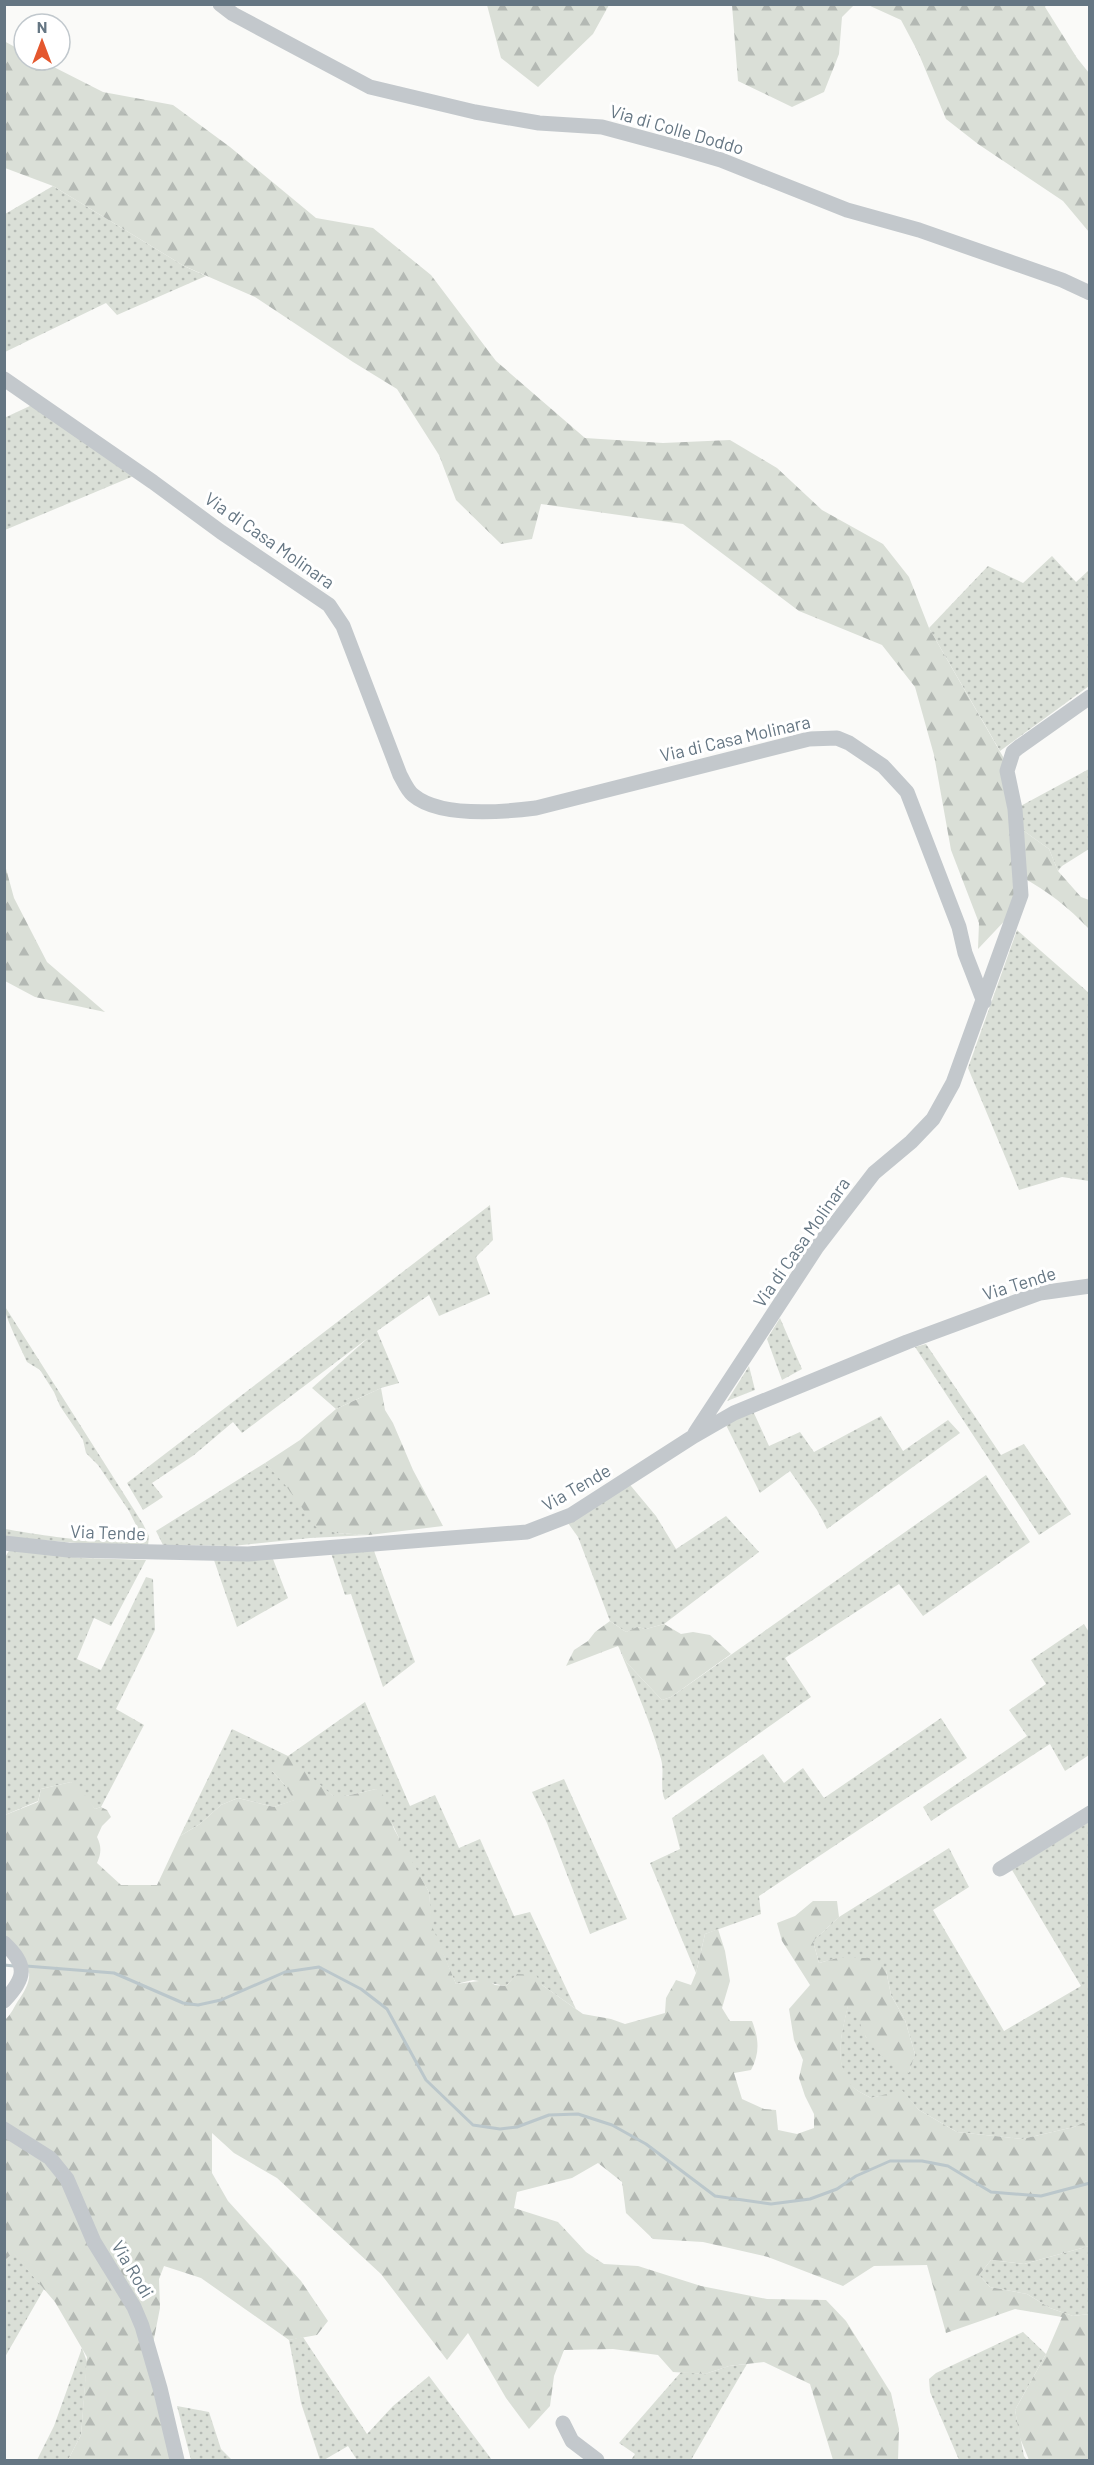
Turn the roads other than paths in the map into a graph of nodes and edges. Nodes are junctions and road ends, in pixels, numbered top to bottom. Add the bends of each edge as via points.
1 (220, 4) edge
2 (1089, 293) edge
3 (4, 379) edge
4 (1089, 697) edge
5 (984, 1002) junction
6 (1089, 1286) edge
7 (694, 1436) junction
8 (4, 1543) edge
9 (1089, 1813) edge
10 (1000, 1869) dead end
11 (7, 1945) edge
12 (8, 1997) edge
13 (4, 2129) edge
14 (563, 2423) dead end
15 (177, 2460) edge
16 (597, 2460) edge

1 - 2 street, Via di Colle Doddo via 370,87 517,120 602,126 680,148 721,160 847,210 919,230 1062,280
3 - 5 street, Via di Casa Molinara via 329,605 343,626 400,775 421,800 474,812 536,808 809,739 837,738 865,752 907,792
4 - 5 street via 1019,747 1009,762 1021,895
5 - 7 street, Via di Casa Molinara via 956,1076 933,1119 874,1173 817,1247
6 - 7 street, Via Tende via 1040,1293 918,1338 734,1413
7 - 8 street, Via Tende via 571,1515 528,1532 248,1554 77,1551
9 - 10 street
11 - 12 street via 22,1970 20,1983
13 - 15 street, Via Rodi via 50,2158 67,2179 94,2242 134,2307 158,2380
14 - 16 street via 572,2441

